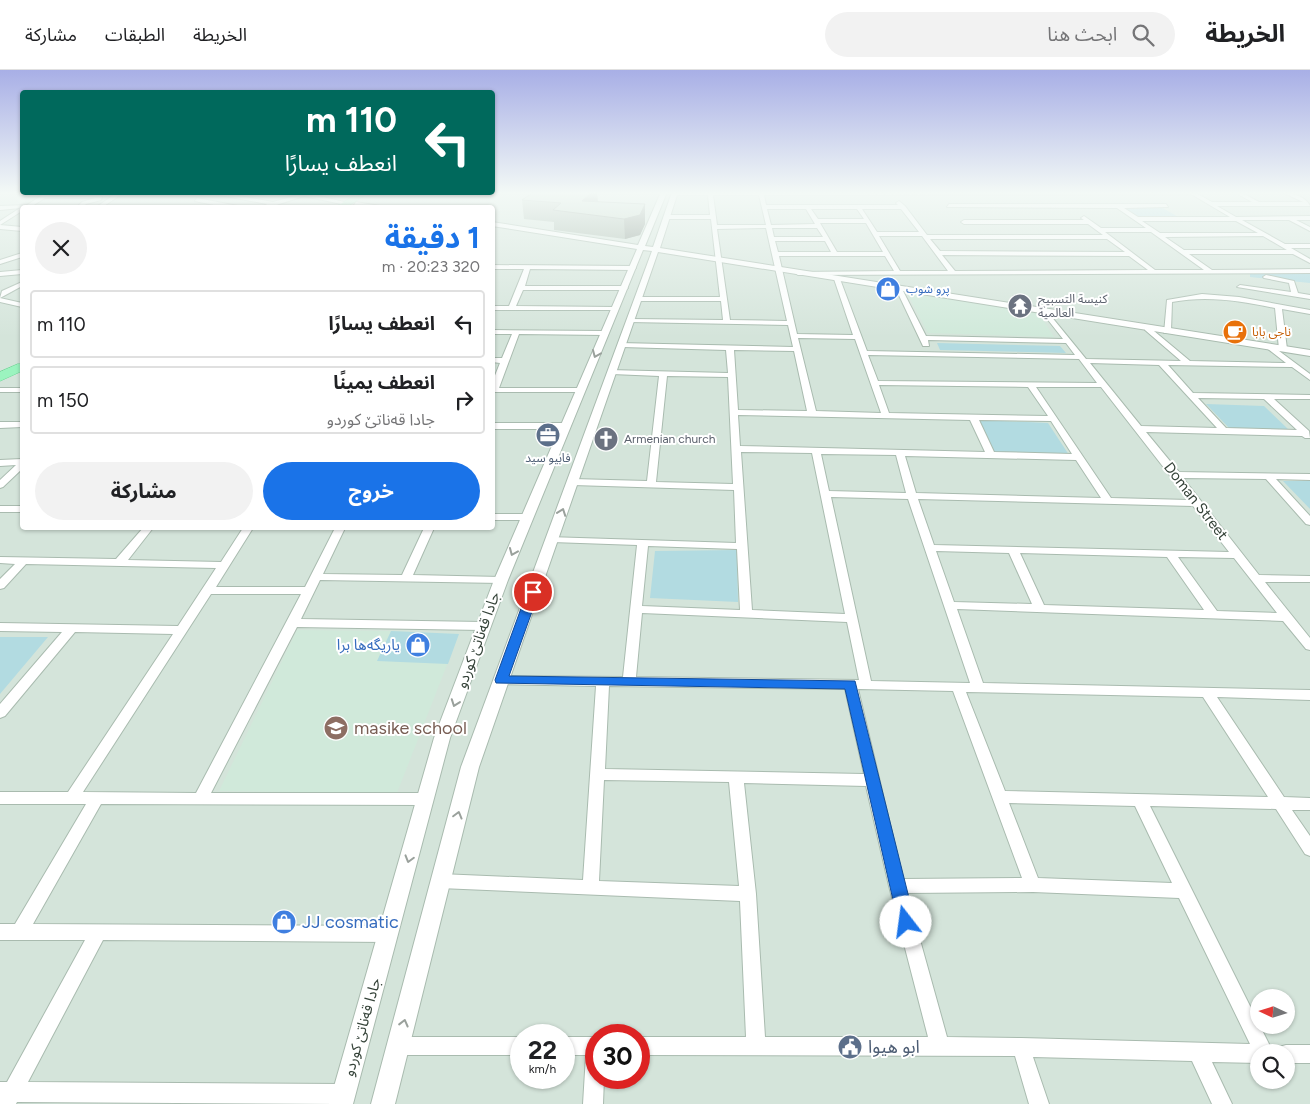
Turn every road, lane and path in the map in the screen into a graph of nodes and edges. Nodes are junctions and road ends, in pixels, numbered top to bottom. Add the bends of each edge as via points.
1 (594, 240) edge
2 (630, 240) edge
3 (645, 240) edge
4 (717, 240) edge
5 (771, 240) edge
6 (827, 240) edge
7 (878, 240) edge
8 (928, 240) edge
9 (1028, 240) edge
10 (1113, 240) edge
11 (1167, 240) edge
12 (1273, 240) edge
13 (605, 242) junction
14 (659, 242) joint
15 (1031, 243) dead end
16 (1283, 246) junction
17 (1310, 246) edge
18 (1038, 248) dead end
19 (1183, 252) junction
20 (1295, 252) junction
21 (775, 254) junction
22 (835, 254) junction
23 (887, 254) junction
24 (938, 254) junction
25 (1021, 254) junction
26 (1045, 254) junction
27 (1131, 254) junction
28 (20, 256) edge
29 (654, 256) junction
30 (689, 256) junction
31 (637, 259) junction
32 (1027, 260) dead end
33 (719, 261) junction
34 (1310, 261) edge
35 (0, 262) edge
36 (1032, 266) dead end
37 (495, 267) edge
38 (528, 267) junction
39 (778, 269) junction
40 (897, 271) junction
41 (952, 271) junction
42 (1038, 271) junction
43 (1153, 271) junction
44 (1210, 271) junction
45 (1310, 271) edge
46 (20, 272) edge
47 (798, 272) junction
48 (1241, 273) junction
49 (0, 274) edge
50 (838, 279) junction
51 (20, 285) edge
52 (1240, 287) junction
53 (521, 288) junction
54 (625, 288) junction
55 (899, 289) junction
56 (1295, 295) junction
57 (1310, 297) edge
58 (0, 298) edge
59 (639, 299) junction
60 (724, 299) junction
61 (1242, 300) junction
62 (20, 304) edge
63 (495, 308) edge
64 (1278, 308) junction
65 (511, 309) junction
66 (615, 310) junction
67 (1044, 312) junction
68 (1310, 312) edge
69 (631, 321) junction
70 (727, 322) junction
71 (792, 323) junction
72 (1148, 328) junction
73 (1167, 331) junction
74 (495, 332) edge
75 (516, 332) junction
76 (604, 333) junction
77 (794, 336) junction
78 (858, 337) junction
79 (923, 338) junction
80 (1068, 341) junction
81 (622, 345) junction
82 (1271, 347) junction
83 (730, 348) junction
84 (797, 349) junction
85 (1283, 349) junction
86 (864, 353) junction
87 (1310, 353) edge
88 (931, 354) junction
89 (1082, 359) junction
90 (20, 360) edge
91 (495, 360) edge
92 (505, 361) junction
93 (1161, 362) junction
94 (1188, 363) junction
95 (1294, 366) junction
96 (20, 368) edge
97 (0, 369) edge
98 (612, 372) junction
99 (663, 374) junction
100 (732, 375) junction
101 (0, 377) edge
102 (1310, 378) edge
103 (874, 382) junction
104 (1031, 384) junction
105 (495, 385) edge
106 (1103, 385) junction
107 (0, 390) edge
108 (20, 390) edge
109 (495, 390) edge
110 (580, 390) junction
111 (1191, 396) junction
112 (1266, 396) junction
113 (1310, 397) edge
114 (734, 412) junction
115 (812, 413) junction
116 (886, 415) junction
117 (973, 417) junction
118 (1054, 419) junction
119 (0, 425) edge
120 (20, 425) edge
121 (495, 426) edge
122 (565, 426) junction
123 (1138, 429) junction
124 (1224, 431) junction
125 (1308, 435) edge
126 (736, 449) junction
127 (816, 451) junction
128 (900, 453) junction
129 (991, 455) junction
130 (1078, 457) junction
131 (0, 463) edge
132 (20, 463) edge
133 (20, 465) edge
134 (1176, 474) junction
135 (1268, 476) junction
136 (1310, 477) edge
137 (572, 482) junction
138 (651, 484) junction
139 (0, 485) edge
140 (738, 487) junction
141 (825, 494) junction
142 (912, 496) junction
143 (1108, 501) junction
144 (1196, 503) junction
145 (20, 509) edge
146 (0, 510) edge
147 (495, 517) edge
148 (528, 517) junction
149 (1310, 522) edge
150 (146, 530) edge
151 (247, 530) edge
152 (339, 530) edge
153 (428, 530) edge
154 (552, 538) junction
155 (644, 542) junction
156 (742, 546) junction
157 (930, 548) junction
158 (1013, 550) junction
159 (1170, 553) junction
160 (1237, 555) junction
161 (0, 560) edge
162 (24, 560) junction
163 (120, 562) junction
164 (224, 565) junction
165 (315, 577) junction
166 (1256, 578) junction
167 (406, 579) junction
168 (1310, 579) edge
169 (501, 580) junction
170 (0, 586) edge
171 (207, 590) junction
172 (308, 591) junction
173 (950, 605) junction
174 (1040, 608) junction
175 (638, 609) junction
176 (746, 613) junction
177 (1213, 614) junction
178 (1287, 617) junction
179 (851, 618) junction
180 (293, 623) junction
181 (482, 626) junction
182 (0, 627) edge
183 (72, 628) junction
184 (182, 630) junction
185 (1310, 646) edge
186 (501, 680) junction
187 (603, 681) junction
188 (629, 682) junction
189 (850, 684) junction
190 (866, 685) junction
191 (958, 687) junction
192 (978, 687) junction
193 (1207, 693) junction
194 (1310, 695) edge
195 (1, 711) edge
196 (597, 774) junction
197 (736, 777) junction
198 (872, 780) junction
199 (1000, 797) junction
200 (0, 798) edge
201 (72, 798) junction
202 (98, 798) junction
203 (201, 798) junction
204 (425, 799) junction
205 (1139, 800) junction
206 (1282, 804) junction
207 (1310, 804) edge
208 (1310, 849) edge
209 (440, 882) junction
210 (1033, 885) junction
211 (897, 886) junction
212 (591, 887) junction
213 (1184, 891) junction
214 (748, 894) junction
215 (0, 932) edge
216 (20, 932) junction
217 (98, 933) junction
218 (388, 934) junction
219 (1260, 1044) edge
220 (398, 1046) junction
221 (510, 1046) edge
222 (650, 1046) edge
223 (756, 1046) junction
224 (940, 1047) junction
225 (1021, 1047) junction
226 (1198, 1053) junction
227 (1250, 1054) edge
228 (1295, 1054) edge
229 (1310, 1054) edge
230 (594, 1089) edge
231 (6, 1096) edge
232 (149, 1098) edge
233 (342, 1099) edge
234 (383, 1104) edge
235 (593, 1104) edge
236 (1039, 1104) edge
237 (1222, 1104) edge

1 - 13 street
2 - 13 street
3 - 31 street, جادا قەناتێ کوردو
4 - 33 street
5 - 21 street
6 - 22 street
7 - 23 street
8 - 24 street
9 - 15 street
10 - 27 street
11 - 19 street
12 - 16 street
13 - 31 street
13 - 31 street
14 - 29 street
14 - 30 street
16 - 17 street
16 - 20 street
18 - 26 street
19 - 20 street
19 - 44 street
20 - 34 street
21 - 22 street
21 - 39 street
22 - 23 street
23 - 40 street
24 - 25 street
24 - 41 street
25 - 26 street
25 - 32 street
26 - 27 street
27 - 43 street
28 - 35 street
29 - 30 street
29 - 31 street
29 - 59 street
30 - 33 street
31 - 38 street
31 - 54 street, جادا قەناتێ کوردو
33 - 39 street
33 - 60 street
36 - 42 street
37 - 38 street
38 - 53 street
39 - 47 street
39 - 71 street
40 - 41 street
40 - 47 street
41 - 42 street
42 - 43 street
43 - 44 street
44 - 48 street
45 - 48 street
46 - 49 street
47 - 50 street
48 - 52 street
48 - 56 street via 1292,282
50 - 55 street
50 - 78 street
51 - 58 street via 4,292
52 - 56 street
52 - 61 street via 1239,297
53 - 54 street
53 - 65 street
54 - 66 street, جادا قەناتێ کوردو
55 - 67 street
55 - 79 street
56 - 57 street
58 - 62 street
59 - 60 street
59 - 69 street
60 - 70 street
61 - 64 street
61 - 73 street via 1182,297 1169,301
63 - 65 street
64 - 68 street
64 - 85 street
65 - 66 street
66 - 76 street, جادا قەناتێ کوردو
67 - 72 street
67 - 80 street, Doman Street
69 - 70 street
69 - 81 street
70 - 71 street
71 - 77 street
72 - 73 street
72 - 94 street
73 - 82 street
74 - 75 street
75 - 76 street
75 - 92 street
76 -> 110 street, جادا قەناتێ کوردو
77 - 78 street
77 - 84 street
78 - 86 street
79 - 80 street
79 - 88 street
80 - 89 street, Doman Street
81 - 83 street
81 - 98 street
82 - 85 street
82 - 95 street
83 - 84 street
83 - 100 street
84 - 115 street
85 - 87 street
86 - 88 street
86 - 103 street
88 - 89 street
89 - 93 street
89 - 106 street, Doman Street
90 - 97 main road
91 - 92 street
92 - 105 street
93 - 94 street
93 - 111 street
94 - 95 street
95 - 102 street
96 - 101 main road
98 - 99 street
98 - 137 street
99 - 100 street
99 - 138 street
100 - 114 street
103 - 104 street
103 - 116 street
104 - 106 street
104 - 118 street
106 - 123 street, Doman Street
107 - 108 street
109 - 110 street
110 - 122 street, جادا قەناتێ کوردو
111 - 112 street
111 - 124 street
112 - 113 street
112 - 125 street
114 - 115 street
114 - 126 street
115 - 116 street
116 - 117 street
117 - 118 street
117 - 129 street
118 - 130 street
119 - 120 street
121 - 122 street
122 - 148 street, جادا قەناتێ کوردو
123 - 124 street
123 - 134 street, Doman Street
124 - 125 street
126 - 127 street
126 - 140 street
127 - 128 street
127 - 141 street
128 - 129 street
128 - 142 street
129 - 130 street
130 - 143 street
131 - 132 street
133 - 139 street
134 - 135 street
134 - 144 street, Doman Street
135 - 136 street
135 - 149 street
137 - 138 street
154 -> 137 street
138 - 140 street
140 - 156 street
141 - 142 street
141 - 179 street
142 - 143 street
142 - 157 street
143 - 144 street
144 - 160 street, Doman Street
145 - 146 street
147 - 148 street
148 -> 169 street, جادا قەناتێ کوردو
150 - 163 street
151 - 164 street
152 - 165 street
153 - 167 street
154 - 155 street
154 - 186 street
155 - 156 street
155 - 175 street
156 - 176 street
157 - 158 street
157 - 173 street
158 - 159 street
158 - 174 street
159 - 160 street
159 - 177 street
160 - 166 street, Doman Street
161 - 162 street
162 - 163 street
162 - 170 street
163 - 164 street
164 - 171 street
165 - 167 street
165 - 172 street
166 - 168 street
166 - 178 street, Doman Street
167 - 169 street
169 - 181 street, جادا قەناتێ کوردو
171 - 172 street
171 - 184 street
172 - 180 street
173 - 174 street
173 - 192 street
174 - 177 street
175 - 176 street
175 - 188 street
176 - 179 street
177 - 178 street
178 - 185 street, Doman Street
179 - 190 street
180 - 181 street
180 - 203 street
181 -> 204 street, جادا قەناتێ کوردو via 442,738
182 - 183 street
183 - 184 street
183 - 195 street
184 - 201 street
186 - 187 street
209 -> 186 street via 470,767
187 - 188 street
187 - 196 street
188 - 189 street
189 - 190 street
189 - 198 street
190 - 191 street
191 - 192 street
191 - 199 street
192 - 193 street
193 - 194 street
193 - 206 street
196 - 197 street
196 - 212 street
197 - 198 street
197 - 214 street
198 - 211 street
199 - 205 street
199 - 210 street
200 - 201 street
201 - 202 street
202 - 203 street
202 - 216 street
203 - 204 street
204 -> 218 street, جادا قەناتێ کوردو
205 - 206 street
205 - 213 street
206 - 207 street
206 - 208 street
209 - 212 street
220 -> 209 street
210 - 211 street
210 - 213 street
211 - 224 street
212 - 214 street
213 - 219 street
214 - 223 street
215 - 216 street
216 - 217 street
217 - 218 street
217 - 231 street
218 - 233 street, جادا قەناتێ کوردو
220 - 221 street
220 - 234 street
222 - 223 street
223 - 224 street
224 - 225 street
225 - 226 street
225 - 236 street
226 - 227 street
226 - 237 street
228 - 229 street
230 - 235 street
231 - 232 street
232 - 233 street

